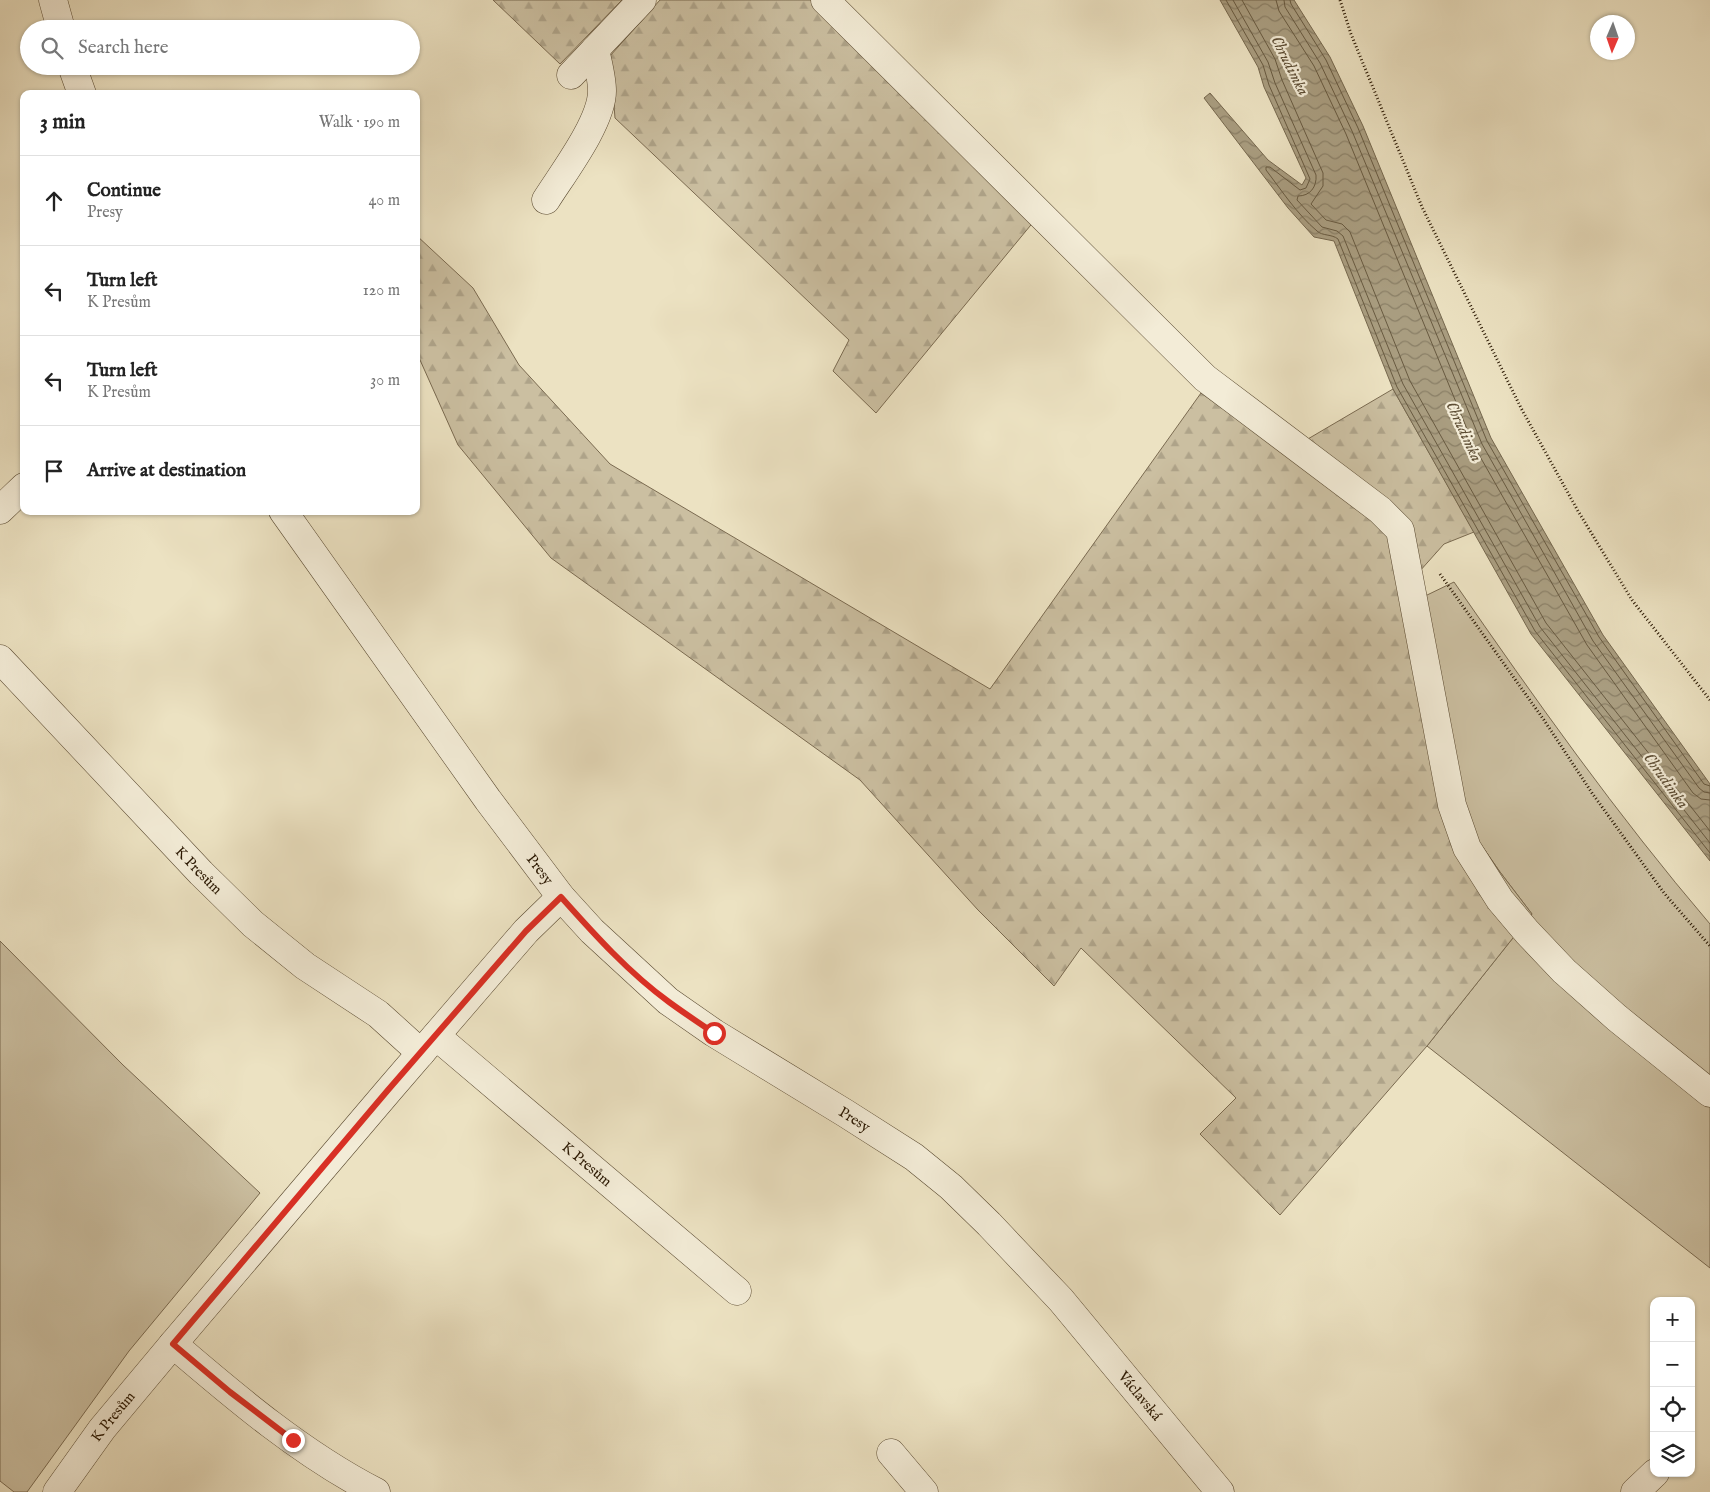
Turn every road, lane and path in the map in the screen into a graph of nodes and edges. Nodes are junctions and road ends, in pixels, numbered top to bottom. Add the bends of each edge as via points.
1 (53, 0) edge
2 (642, 0) edge
3 (825, 0) edge
4 (1340, 0) edge
5 (59, 20) edge
6 (595, 50) junction
7 (75, 75) edge
8 (571, 75) dead end
9 (81, 90) edge
10 (546, 200) dead end
11 (20, 491) edge
12 (0, 510) edge
13 (286, 515) edge
14 (1439, 573) dead end
15 (0, 660) edge
16 (1710, 700) edge
17 (561, 897) junction
18 (1710, 946) edge
19 (428, 1044) junction
20 (1710, 1093) edge
21 (737, 1291) dead end
22 (1061, 1300) joint
23 (173, 1344) junction
24 (891, 1453) dead end
25 (1651, 1477) edge
26 (56, 1492) edge
27 (376, 1492) edge
28 (924, 1492) edge
29 (1220, 1492) edge
30 (1635, 1492) edge

1 - 5 street
2 - 6 street
3 - 20 street via 1206,378 1380,510 1400,530 1452,805 1467,848 1500,900 1564,971
4 - 16 path via 1422,207 1521,408 1632,600
6 - 8 street
6 - 10 street via 602,92 600,108 588,134
7 - 9 street
11 - 12 street
13 - 17 street, Presy via 488,800
14 - 18 path via 1664,893
15 - 19 street, K Presům via 253,924 305,966
17 - 19 street, K Presům via 526,931
17 - 22 street, Presy via 592,931 668,1001 921,1163 989,1224
19 - 21 street, K Presům
19 - 23 street, K Presům
22 - 29 street, Václavská
23 - 26 street, K Presům via 102,1429
23 - 27 street via 293,1440
24 - 28 street
25 - 30 street

